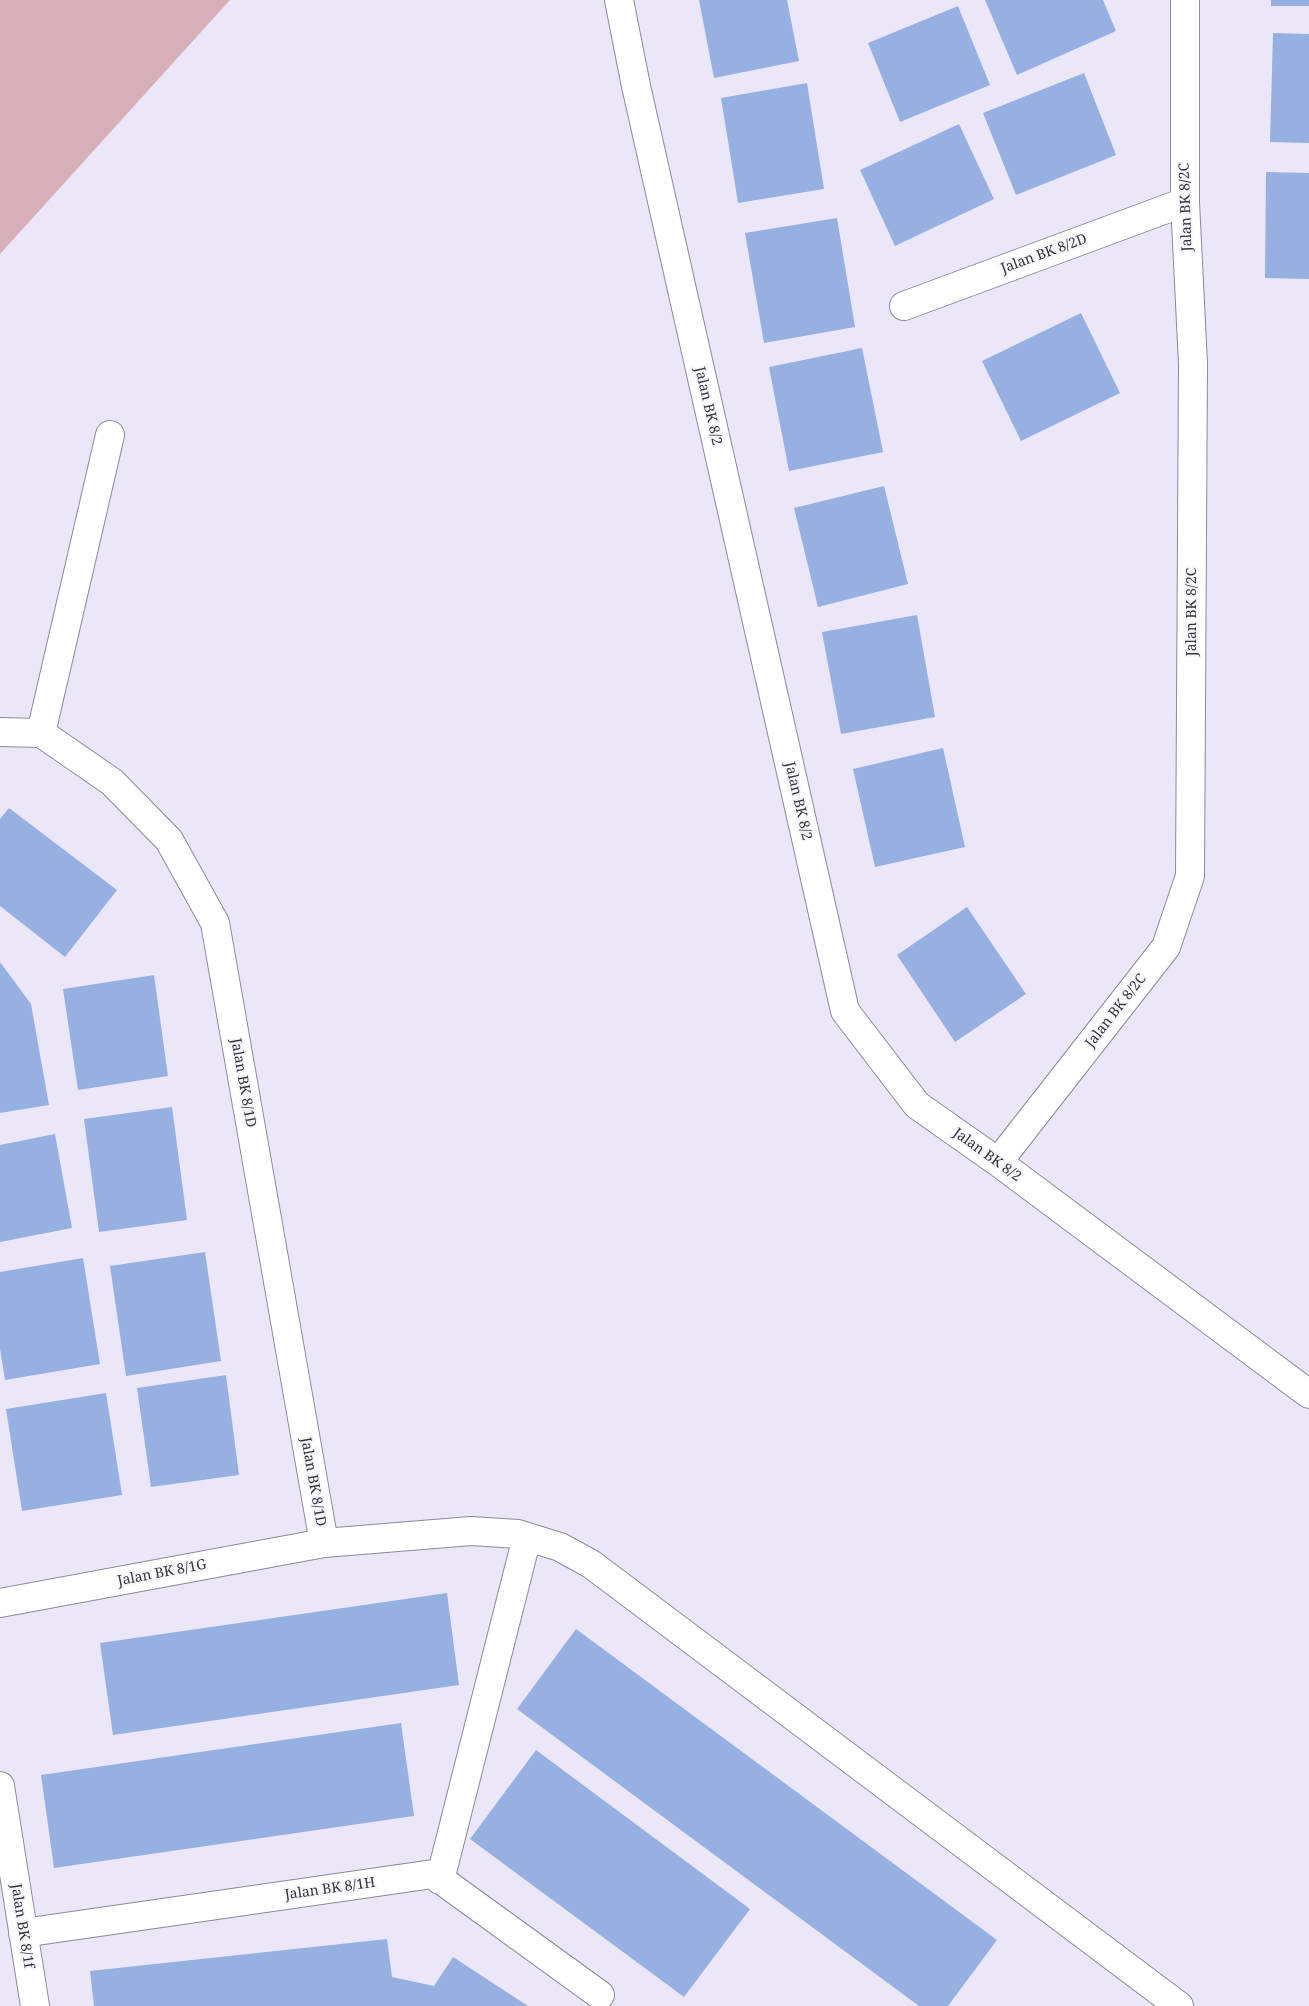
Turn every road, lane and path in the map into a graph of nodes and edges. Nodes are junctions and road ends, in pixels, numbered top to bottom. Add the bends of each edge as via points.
1 (619, 0) edge
2 (1185, 0) edge
3 (1185, 202) junction
4 (904, 306) dead end
5 (110, 435) dead end
6 (0, 732) edge
7 (41, 733) junction
8 (998, 1162) junction
9 (1309, 1394) edge
10 (527, 1537) junction
11 (324, 1543) junction
12 (0, 1604) edge
13 (0, 1786) edge
14 (440, 1880) junction
15 (24, 1933) junction
16 (600, 1995) dead end
17 (35, 2006) edge
18 (1179, 2006) edge

1 - 8 street, Jalan BK 8/2 via 845,1011 917,1105
2 - 3 street, Jalan BK 8/2C
3 - 4 street, Jalan BK 8/2D
3 - 8 street, Jalan BK 8/2C via 1193,364 1190,876 1166,947
5 - 7 street
6 - 7 street
7 - 11 street, Jalan BK 8/1D via 112,782 169,840 215,923
8 - 9 street, Jalan BK 8/2
10 - 11 street, Jalan BK 8/1G via 471,1531
10 - 14 street
10 - 18 street, Jalan BK 8/1G via 560,1547 591,1564
11 - 12 street, Jalan BK 8/1G
13 - 15 street, Jalan BK 8/1f
14 - 15 street, Jalan BK 8/1H via 433,1874
14 - 16 street, Jalan BK 8/1H
15 - 17 street, Jalan BK 8/1f

